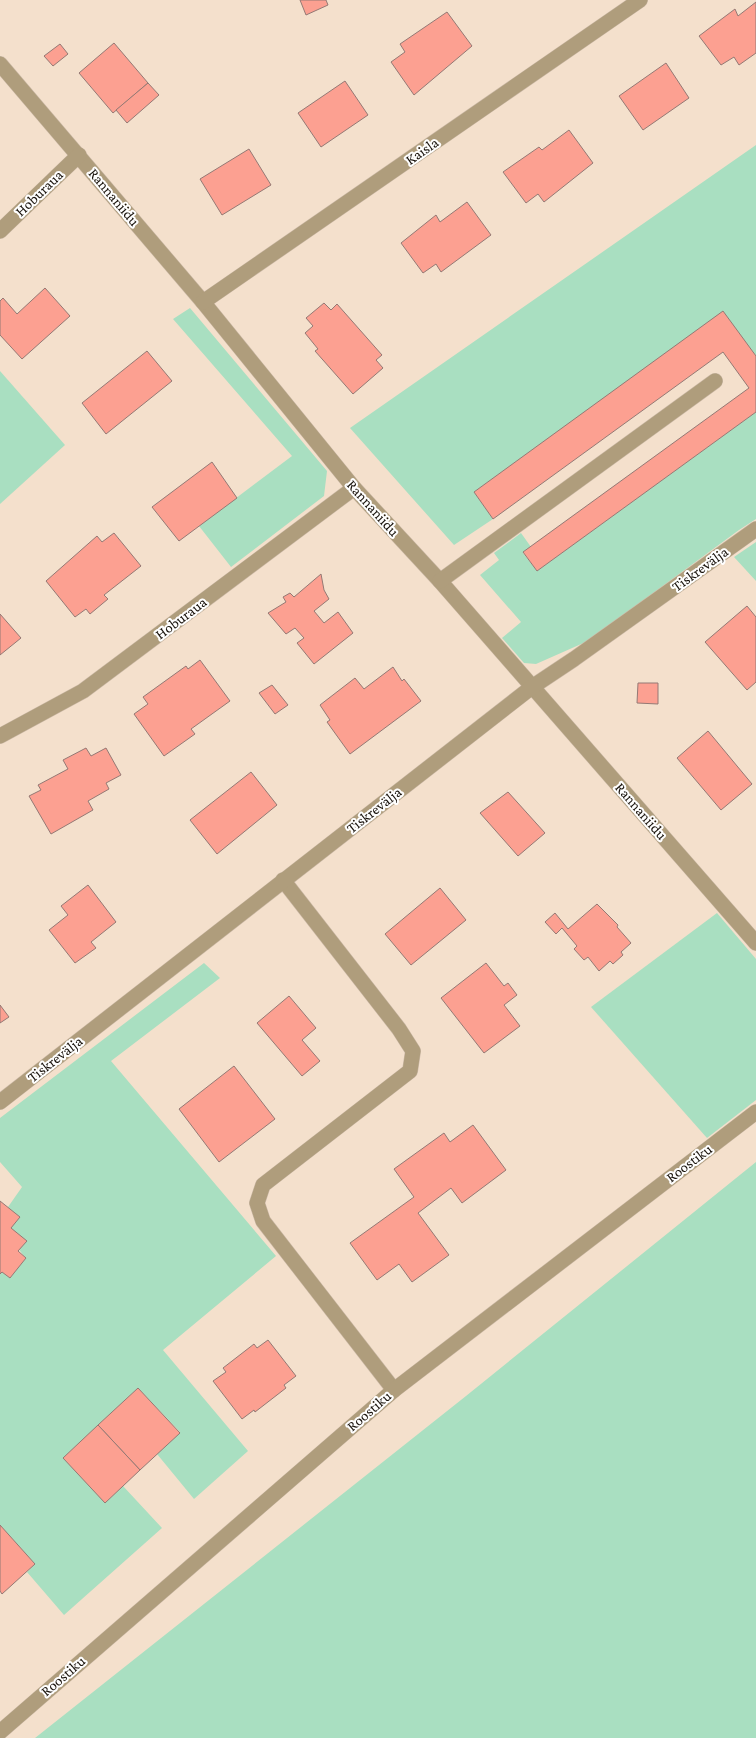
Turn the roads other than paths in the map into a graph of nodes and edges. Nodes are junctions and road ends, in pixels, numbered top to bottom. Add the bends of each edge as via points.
1 (640, 0) edge
2 (0, 64) edge
3 (79, 155) junction
4 (0, 230) edge
5 (203, 302) junction
6 (715, 381) dead end
7 (354, 488) junction
8 (756, 529) edge
9 (440, 581) junction
10 (532, 687) junction
11 (0, 736) edge
12 (283, 880) junction
13 (756, 943) edge
14 (0, 1102) edge
15 (756, 1112) edge
16 (394, 1390) junction
17 (0, 1732) edge

1 - 5 street, Kaisla
2 - 3 street, Rannaniidu
3 - 4 street, Hoburaua
3 - 5 street, Rannaniidu
5 - 7 street, Rannaniidu
6 - 9 street
7 - 9 street, Rannaniidu
7 - 11 street, Hoburaua via 83,691
8 - 10 street, Tiskrevälja
9 - 10 street, Rannaniidu
10 - 12 street, Tiskrevälja
10 - 13 street, Rannaniidu
12 - 14 street, Tiskrevälja
12 - 16 street via 399,1028 412,1051 410,1071 263,1185 257,1203 263,1222
15 - 16 street, Roostiku
16 - 17 street, Roostiku

